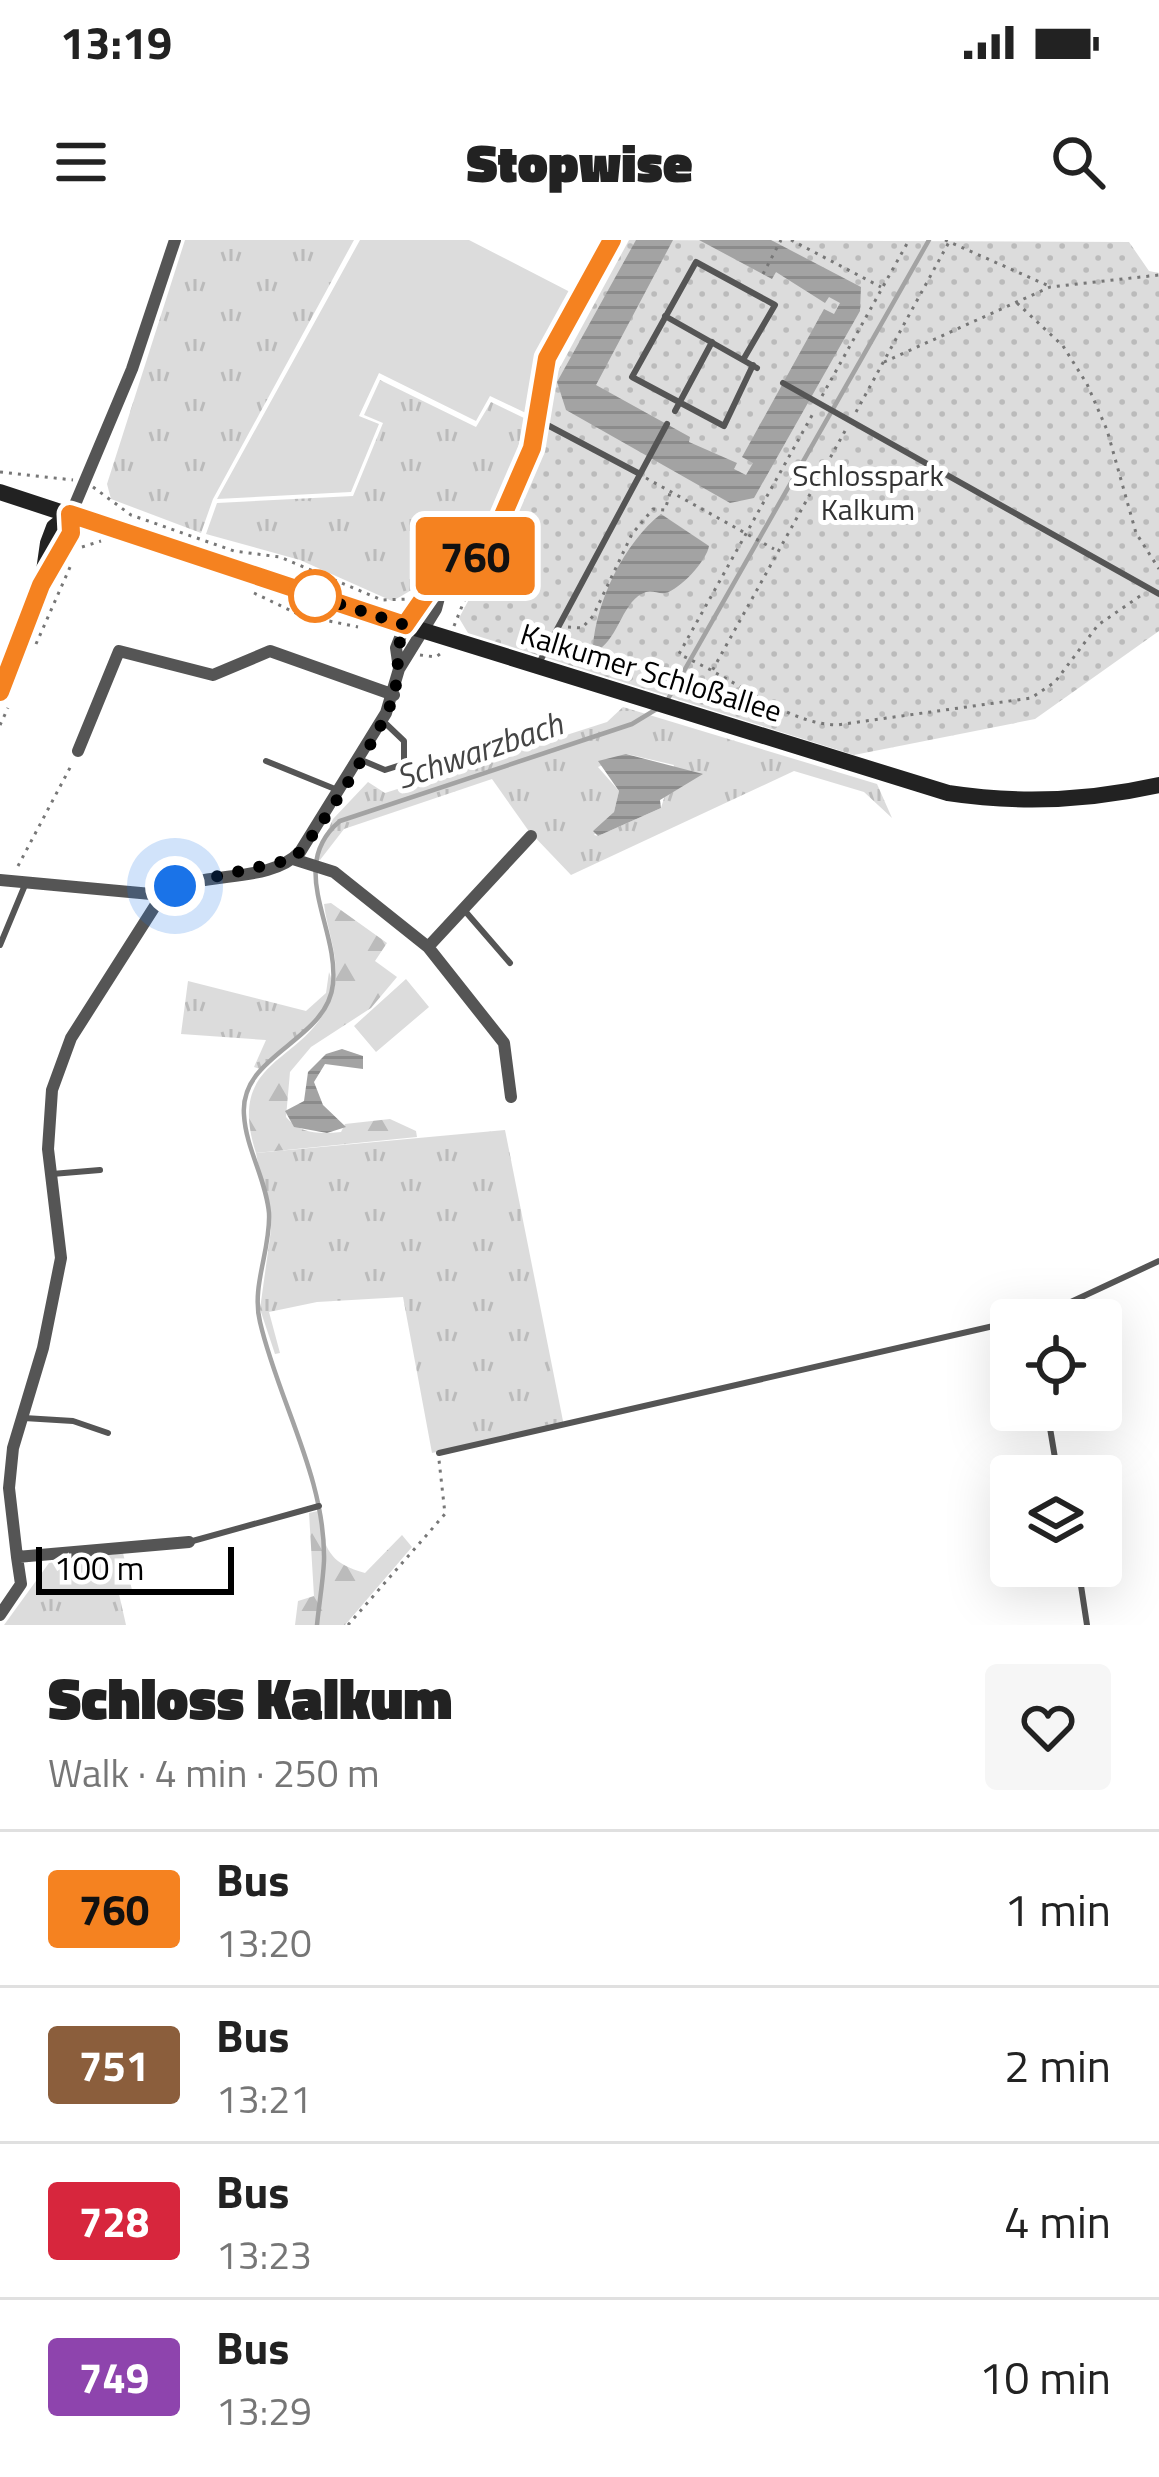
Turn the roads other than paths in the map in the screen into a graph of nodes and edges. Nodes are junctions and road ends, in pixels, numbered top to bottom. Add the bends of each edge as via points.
1 (175, 240) edge
2 (612, 240) edge
3 (665, 316) junction
4 (712, 342) junction
5 (743, 360) junction
6 (783, 383) dead end
7 (677, 407) junction
8 (536, 419) junction
9 (668, 424) dead end
10 (640, 474) junction
11 (0, 492) edge
12 (70, 514) junction
13 (442, 586) junction
14 (1159, 595) edge
15 (405, 625) junction
16 (424, 631) junction
17 (537, 666) junction
18 (399, 669) junction
19 (394, 695) junction
20 (5, 697) edge
21 (382, 720) junction
22 (78, 751) road end
23 (358, 759) junction
24 (266, 761) dead end
25 (1159, 785) edge
26 (338, 791) junction
27 (530, 836) dead end
28 (293, 859) junction
29 (5, 880) edge
30 (26, 882) junction
31 (162, 895) junction
32 (463, 908) junction
33 (0, 944) edge
34 (428, 947) junction
35 (510, 963) dead end
36 (512, 1097) dead end
37 (100, 1170) dead end
38 (52, 1174) junction
39 (1159, 1262) edge
40 (1082, 1299) edge
41 (990, 1327) edge
42 (21, 1418) junction
43 (108, 1432) dead end
44 (440, 1453) road end
45 (315, 1507) dead end
46 (189, 1542) joint
47 (10, 1552) edge
48 (1081, 1587) edge
49 (0, 1615) edge
50 (1087, 1625) edge

1 - 12 street via 132,369
2 - 8 street via 547,358
3 - 4 lane
3 - 5 lane via 696,262 753,292 775,305
3 - 7 lane via 632,376
4 - 5 lane
4 - 7 lane
5 - 7 lane via 755,367 724,426
6 - 14 lane
8 - 10 lane
8 - 13 street via 522,479 485,544
9 - 10 lane
10 - 17 lane
11 - 12 main road, Kalkumer Schloßallee
12 - 15 main road, Kalkumer Schloßallee via 113,518
12 - 20 main road via 48,543
13 - 15 street via 428,592
13 - 16 street
15 - 16 main road, Kalkumer Schloßallee
15 - 18 street
16 - 17 main road, Kalkumer Schloßallee
16 - 18 street
17 - 25 main road, Kalkumer Schloßallee via 948,793 1009,802
18 - 19 street
19 - 21 street
19 - 22 street via 288,650 261,651 213,675 119,652
21 - 23 street
21 - 23 lane via 404,741 404,764 385,770
23 - 26 street
24 - 26 lane
26 - 28 street
27 - 32 street
28 - 31 street via 190,881
28 - 34 street via 315,862
29 - 30 street
30 - 31 street
30 - 33 lane
31 - 38 street via 58,1066 49,1111
32 - 34 street
32 - 35 lane
34 - 36 street via 504,1043
37 - 38 lane
38 - 42 street via 58,1283
39 - 40 lane
41 - 44 lane
42 - 43 lane
42 - 47 street via 9,1488
45 - 46 lane
46 - 47 street
47 - 49 street via 21,1584
48 - 50 lane

